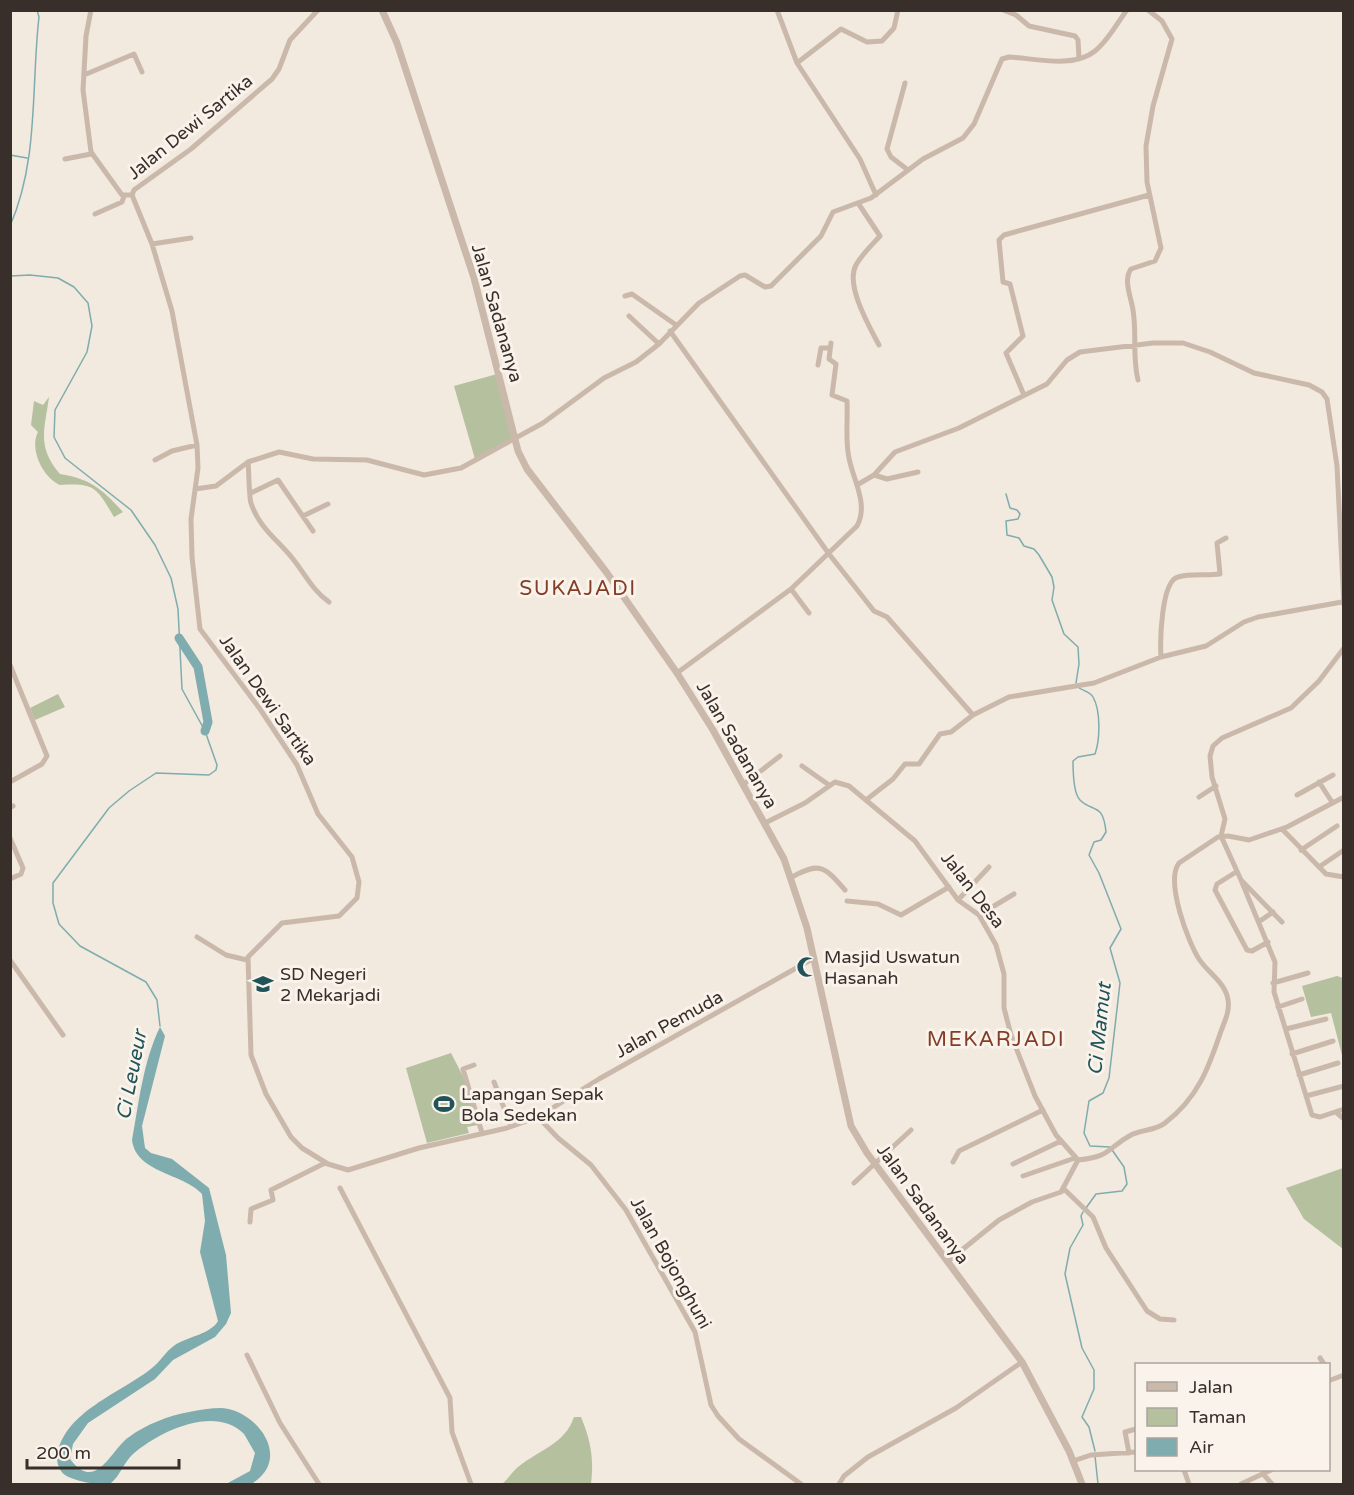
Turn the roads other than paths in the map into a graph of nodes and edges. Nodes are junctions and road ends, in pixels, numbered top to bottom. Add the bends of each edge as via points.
1 (92, 10) edge
2 (318, 10) edge
3 (382, 10) edge
4 (777, 10) edge
5 (898, 10) edge
6 (1003, 10) edge
7 (1127, 10) edge
8 (1148, 10) edge
9 (1079, 59) junction
10 (797, 63) junction
11 (142, 72) dead end
12 (84, 75) junction
13 (905, 83) dead end
14 (91, 154) junction
15 (65, 159) dead end
16 (908, 171) junction
17 (132, 195) junction
18 (876, 195) junction
19 (1149, 195) junction
20 (124, 196) junction
21 (858, 203) junction
22 (95, 214) dead end
23 (191, 238) dead end
24 (152, 244) junction
25 (625, 296) dead end
26 (629, 315) dead end
27 (676, 325) junction
28 (670, 331) junction
29 (659, 344) junction
30 (879, 345) dead end
31 (1133, 345) junction
32 (818, 365) dead end
33 (1138, 380) dead end
34 (1024, 395) junction
35 (515, 439) junction
36 (197, 445) junction
37 (155, 460) dead end
38 (248, 462) junction
39 (918, 472) dead end
40 (874, 475) junction
41 (857, 486) junction
42 (195, 489) junction
43 (251, 493) junction
44 (328, 504) dead end
45 (303, 516) junction
46 (313, 531) dead end
47 (1226, 538) dead end
48 (829, 554) junction
49 (791, 589) junction
50 (329, 602) dead end
51 (1343, 604) edge
52 (809, 613) dead end
53 (1344, 648) edge
54 (1161, 657) junction
55 (10, 665) edge
56 (677, 673) junction
57 (973, 715) junction
58 (780, 756) dead end
59 (802, 766) dead end
60 (1333, 775) dead end
61 (10, 782) edge
62 (1319, 782) junction
63 (744, 784) junction
64 (829, 785) junction
65 (1216, 786) junction
66 (1297, 795) dead end
67 (1199, 797) dead end
68 (1342, 797) edge
69 (866, 800) junction
70 (1332, 802) junction
71 (1344, 805) edge
72 (765, 823) junction
73 (1337, 826) dead end
74 (1282, 829) junction
75 (1221, 836) junction
76 (10, 838) edge
77 (1301, 850) junction
78 (1344, 850) edge
79 (989, 867) dead end
80 (1318, 867) junction
81 (1236, 872) junction
82 (1344, 876) edge
83 (792, 877) junction
84 (10, 879) edge
85 (1241, 880) junction
86 (949, 888) junction
87 (845, 890) dead end
88 (1014, 894) dead end
89 (958, 900) junction
90 (847, 901) dead end
91 (1273, 912) junction
92 (978, 915) junction
93 (1260, 921) junction
94 (1282, 922) dead end
95 (197, 937) dead end
96 (1268, 942) junction
97 (814, 958) junction
98 (10, 960) edge
99 (247, 960) junction
100 (1308, 973) dead end
101 (1273, 983) junction
102 (1302, 999) dead end
103 (1278, 1007) junction
104 (1326, 1019) dead end
105 (1286, 1029) junction
106 (63, 1035) dead end
107 (1333, 1041) dead end
108 (1292, 1054) junction
109 (1338, 1063) dead end
110 (474, 1065) dead end
111 (1299, 1075) junction
112 (494, 1082) dead end
113 (1344, 1086) edge
114 (1306, 1096) junction
115 (1344, 1109) edge
116 (1042, 1110) junction
117 (1336, 1112) junction
118 (538, 1117) junction
119 (1344, 1119) edge
120 (511, 1126) junction
121 (911, 1130) dead end
122 (482, 1133) junction
123 (1060, 1141) junction
124 (1077, 1159) junction
125 (953, 1161) dead end
126 (326, 1163) junction
127 (875, 1163) junction
128 (1013, 1164) dead end
129 (1023, 1176) dead end
130 (854, 1183) dead end
131 (340, 1188) dead end
132 (1064, 1190) junction
133 (250, 1222) dead end
134 (947, 1262) junction
135 (1174, 1320) dead end
136 (247, 1355) dead end
137 (1320, 1358) dead end
138 (1022, 1362) junction
139 (1323, 1363) edge
140 (1344, 1375) edge
141 (1330, 1378) edge
142 (1135, 1430) edge
143 (1135, 1452) edge
144 (1129, 1453) junction
145 (1073, 1461) junction
146 (1269, 1471) edge
147 (1263, 1475) junction
148 (319, 1485) edge
149 (471, 1485) edge
150 (801, 1485) edge
151 (838, 1485) edge
152 (1082, 1485) edge
153 (1241, 1485) edge
154 (1272, 1485) edge

1 - 12 street
2 - 17 street, Jalan Dewi Sartika via 292,37 272,80
3 - 35 street, Jalan Sadananya via 397,43 474,278
4 - 10 street
5 - 10 street via 894,28 882,41 867,42 841,29
6 - 9 street via 1029,26 1075,36
7 - 9 street via 1097,50
8 - 19 street via 1162,21 1172,39 1146,146
9 - 16 street via 1002,59 969,133
10 - 18 street via 858,156
11 - 12 street via 134,54
12 - 14 street
13 - 16 street via 887,149
14 - 15 street
14 - 20 street
16 - 18 street
17 - 20 street
17 - 24 street, Jalan Dewi Sartika
18 - 21 street
19 - 31 street via 1161,251 1155,261 1131,269 1128,274 1135,329
19 - 34 street via 999,240 1003,282 1010,284 1023,336 1006,353
20 - 22 street via 122,202
21 - 27 street via 833,212 821,236 771,286 765,287 741,275 699,303
21 - 30 street via 879,234 855,265 854,290
23 - 24 street
24 - 36 street, Jalan Dewi Sartika via 174,320
25 - 27 street via 632,294
26 - 29 street
27 - 28 street
28 - 29 street
28 - 48 street
29 - 35 street via 636,363 604,378
31 - 33 street
31 - 34 street via 1080,352 1067,360 1047,384
31 - 51 street via 1189,345 1254,373 1309,385 1322,392 1330,411 1337,466
32 - 41 street via 821,348 830,345 829,359 836,364 832,395 847,401 848,457
34 - 40 street via 959,428 895,452
35 - 38 street via 461,468 435,475 405,472 367,460 313,459 284,452
35 - 56 street, Jalan Sadananya via 527,469
36 - 37 street
36 - 42 street, Jalan Dewi Sartika
38 - 42 street via 216,486
38 - 43 street
39 - 40 street via 887,479
40 - 41 street
41 - 48 street via 860,519
42 - 99 street, Jalan Dewi Sartika via 192,553 200,629 297,765 318,814 352,857 360,882 357,898 339,916 282,923
43 - 45 street via 278,480
43 - 50 street via 250,502 259,521
44 - 45 street
45 - 46 street
47 - 54 street via 1217,543 1220,574 1178,576 1168,587 1160,634
48 - 49 street
48 - 57 street via 874,611 887,617
49 - 52 street
49 - 56 street
51 - 54 street via 1258,617 1214,643
53 - 65 street via 1319,681 1291,708 1216,742 1210,764
54 - 57 street via 1112,678 1009,697
55 - 61 street via 46,756 42,764
56 - 63 street, Jalan Sadananya
57 - 69 street via 951,732 940,734 919,764 905,764
58 - 63 street
59 - 64 street
60 - 62 street
62 - 66 street
62 - 70 street
63 - 72 street, Jalan Sadananya
64 - 69 street, Jalan Desa via 844,783
64 - 72 street via 806,803
65 - 67 street
65 - 75 street via 1225,819
68 - 70 street
68 - 71 street
69 - 86 street, Jalan Desa via 915,841
70 - 74 street
72 - 83 street, Jalan Sadananya
73 - 77 street
74 - 75 street via 1248,841
74 - 77 street
75 - 81 street
75 - 124 street via 1186,857 1175,871 1189,940 1228,996 1228,1011 1214,1054 1200,1085 1160,1127 1132,1134 1094,1158
76 - 84 street via 23,868 21,874
77 - 80 street
78 - 80 street
79 - 89 street
80 - 82 street via 1328,875
81 - 85 street
81 - 96 street via 1217,884 1215,890 1247,950
83 - 87 street via 819,867
83 - 97 street, Jalan Sadananya
85 - 91 street
85 - 93 street
86 - 89 street, Jalan Desa
86 - 90 street via 901,915 878,904
88 - 92 street
89 - 92 street, Jalan Desa
91 - 93 street
91 - 94 street
92 - 116 street, Jalan Desa via 996,945 1004,974 1004,1008 1011,1035
93 - 96 street
95 - 99 street via 226,955
96 - 101 street via 1275,962
97 - 118 street, Jalan Pemuda
97 - 127 street, Jalan Sadananya via 848,1118
98 - 106 street
99 - 126 street via 249,1031 255,1070 291,1137
100 - 101 street
101 - 103 street
102 - 103 street
103 - 105 street
104 - 105 street
105 - 108 street
107 - 108 street
108 - 111 street
109 - 111 street
110 - 122 street via 463,1069
111 - 114 street
112 - 120 street
113 - 114 street
114 - 117 street via 1314,1116
115 - 117 street
116 - 123 street, Jalan Desa
116 - 125 street via 959,1151
117 - 119 street
118 - 120 street
118 - 150 street, Jalan Bojonghuni via 591,1165 626,1210 695,1332 711,1405 718,1416 739,1439
120 - 122 street
121 - 127 street
122 - 126 street via 352,1170
123 - 124 street, Jalan Desa
123 - 128 street
124 - 129 street
124 - 132 street
126 - 133 street via 271,1190 273,1200 251,1209
127 - 130 street
127 - 134 street, Jalan Sadananya
131 - 149 street via 450,1398 456,1450
132 - 134 street via 999,1220
132 - 135 street via 1095,1222 1106,1248 1147,1311 1160,1319
134 - 138 street, Jalan Sadananya
136 - 148 street via 280,1423
137 - 139 street
138 - 145 street, Jalan Sadananya
138 - 151 street via 956,1408 868,1457
140 - 141 street
142 - 144 street via 1125,1433
143 - 144 street
144 - 145 street via 1099,1454
145 - 152 street, Jalan Sadananya
146 - 147 street
147 - 153 street
147 - 154 street

